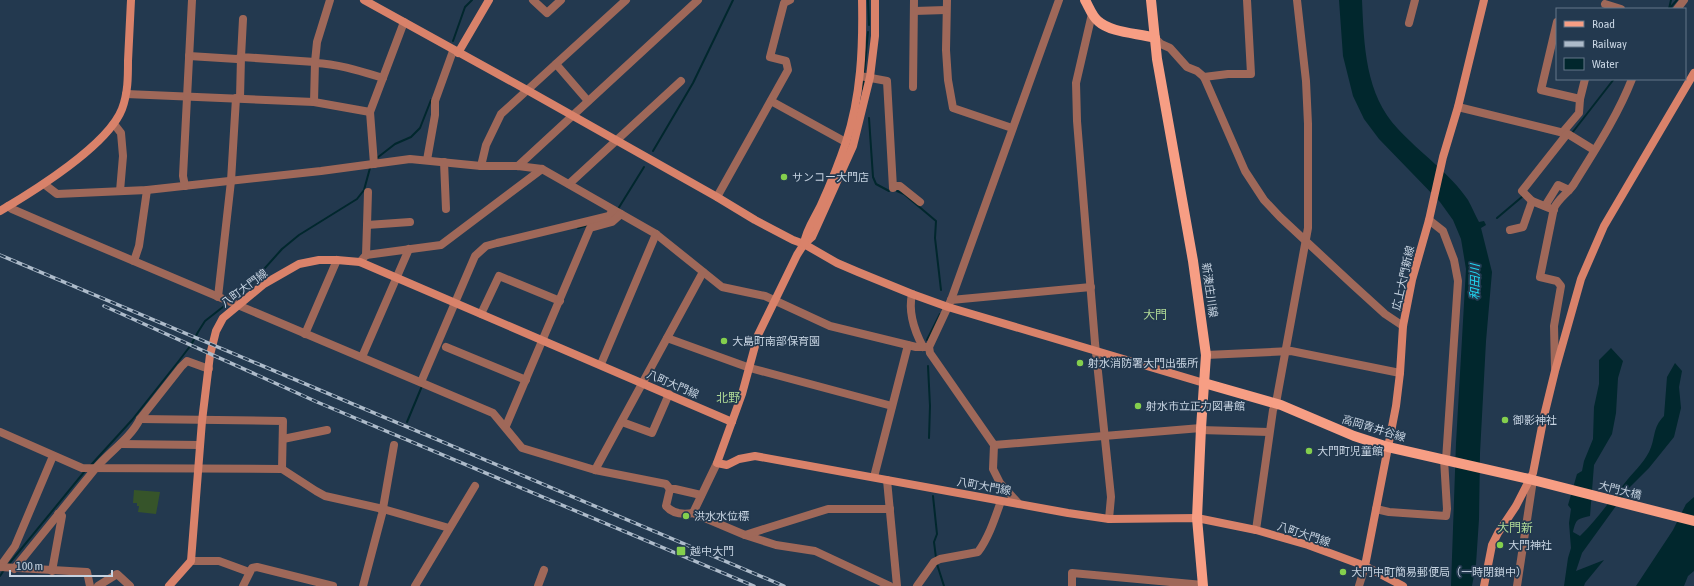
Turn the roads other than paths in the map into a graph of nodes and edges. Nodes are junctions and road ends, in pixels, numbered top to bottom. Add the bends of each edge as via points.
1 (131, 0) edge
2 (192, 0) edge
3 (330, 0) edge
4 (364, 0) edge
5 (490, 0) edge
6 (533, 0) edge
7 (561, 0) edge
8 (626, 0) edge
9 (698, 0) edge
10 (862, 0) edge
11 (875, 0) edge
12 (914, 0) edge
13 (947, 0) edge
14 (1059, 0) edge
15 (1085, 0) edge
16 (1151, 0) edge
17 (1247, 0) edge
18 (1297, 0) edge
19 (1415, 0) edge
20 (1484, 0) edge
21 (1684, 0) edge
22 (785, 1) edge
23 (1605, 4) edge
24 (1618, 8) edge
25 (1678, 8) edge
26 (914, 10) junction
27 (946, 10) junction
28 (1092, 14) junction
29 (243, 19) dead end
30 (404, 22) junction
31 (1409, 23) dead end
32 (1556, 26) edge
33 (1155, 38) junction
34 (456, 52) junction
35 (189, 56) junction
36 (241, 57) junction
37 (315, 62) junction
38 (556, 64) junction
39 (1694, 73) edge
40 (860, 76) junction
41 (870, 77) junction
42 (1204, 77) junction
43 (383, 78) junction
44 (1585, 80) edge
45 (1632, 80) edge
46 (681, 81) dead end
47 (913, 86) dead end
48 (527, 90) junction
49 (126, 94) junction
50 (187, 96) junction
51 (238, 98) junction
52 (1580, 99) junction
53 (588, 101) junction
54 (771, 101) junction
55 (314, 102) junction
56 (1458, 107) junction
57 (370, 112) junction
58 (572, 116) junction
59 (114, 124) junction
60 (1012, 128) junction
61 (1568, 135) junction
62 (617, 140) junction
63 (850, 144) junction
64 (1594, 150) junction
65 (427, 160) junction
66 (444, 162) junction
67 (374, 164) junction
68 (481, 166) junction
69 (518, 166) junction
70 (542, 169) junction
71 (231, 181) junction
72 (44, 184) junction
73 (569, 184) junction
74 (185, 186) junction
75 (147, 190) junction
76 (1569, 190) junction
77 (120, 191) junction
78 (368, 192) dead end
79 (717, 197) junction
80 (1532, 201) junction
81 (920, 202) dead end
82 (8, 206) junction
83 (1544, 206) junction
84 (446, 208) dead end
85 (1554, 210) junction
86 (0, 211) edge
87 (617, 212) junction
88 (1430, 216) junction
89 (410, 222) dead end
90 (367, 225) junction
91 (1510, 230) dead end
92 (656, 234) junction
93 (1306, 241) junction
94 (804, 244) junction
95 (409, 249) junction
96 (366, 255) junction
97 (337, 260) junction
98 (134, 261) junction
99 (360, 262) junction
100 (703, 272) junction
101 (396, 279) junction
102 (1091, 288) junction
103 (912, 294) junction
104 (218, 297) junction
105 (774, 300) junction
106 (560, 301) junction
107 (454, 302) junction
108 (950, 303) junction
109 (238, 306) junction
110 (481, 314) junction
111 (1403, 326) junction
112 (305, 334) junction
113 (667, 338) junction
114 (543, 340) junction
115 (908, 345) junction
116 (446, 347) dead end
117 (926, 347) junction
118 (1096, 350) junction
119 (1285, 351) junction
120 (1206, 355) junction
121 (362, 357) junction
122 (600, 364) junction
123 (750, 368) junction
124 (208, 369) junction
125 (1555, 371) junction
126 (1400, 373) junction
127 (526, 380) junction
128 (421, 382) junction
129 (642, 383) junction
130 (1204, 383) junction
131 (669, 394) junction
132 (1276, 403) junction
133 (892, 406) junction
134 (140, 419) junction
135 (202, 420) junction
136 (622, 422) junction
137 (732, 422) junction
138 (506, 426) junction
139 (1200, 429) junction
140 (327, 430) dead end
141 (0, 432) edge
142 (1269, 432) junction
143 (1104, 435) junction
144 (284, 439) junction
145 (121, 444) junction
146 (200, 445) junction
147 (394, 445) dead end
148 (994, 445) junction
149 (1388, 447) junction
150 (53, 456) junction
151 (1446, 460) junction
152 (717, 463) junction
153 (94, 469) junction
154 (198, 469) junction
155 (282, 469) junction
156 (595, 470) junction
157 (874, 477) junction
158 (887, 480) junction
159 (1534, 480) junction
160 (475, 486) dead end
161 (670, 489) junction
162 (701, 495) junction
163 (1001, 500) junction
164 (1019, 504) junction
165 (382, 509) junction
166 (890, 509) junction
167 (1376, 509) junction
168 (694, 513) junction
169 (58, 514) junction
170 (1197, 518) junction
171 (1109, 519) junction
172 (1694, 521) edge
173 (449, 528) junction
174 (1256, 530) junction
175 (745, 535) junction
176 (191, 561) junction
177 (1365, 566) junction
178 (5, 568) edge
179 (52, 570) junction
180 (544, 570) dead end
181 (249, 572) junction
182 (298, 582) edge
183 (90, 586) edge
184 (98, 586) edge
185 (130, 586) edge
186 (169, 586) edge
187 (243, 586) edge
188 (333, 586) edge
189 (363, 586) edge
190 (413, 586) edge
191 (538, 586) edge
192 (890, 586) edge
193 (897, 586) edge
194 (917, 586) edge
195 (1072, 586) edge
196 (1203, 586) edge
197 (1360, 586) edge
198 (1403, 586) edge
199 (1484, 586) edge
200 (1517, 586) edge

1 - 49 street
2 - 35 street
3 - 37 street via 317,42
4 - 30 street
5 - 34 street
6 - 7 street via 547,13
8 - 38 street
9 - 53 street
10 - 40 street via 864,33
11 - 41 street via 875,36
12 - 26 street
13 - 27 street
14 - 60 street
15 - 28 main road
16 - 33 main road, 新湊庄川線
17 - 42 street via 1252,74
18 - 93 street via 1308,124
19 - 31 street
20 - 56 street, 広上大門新線
21 - 25 street
22 - 54 street via 770,57 786,61 788,70
23 - 24 street
26 - 27 street
26 - 47 street
27 - 60 street via 948,80 953,108
28 - 33 main road via 1111,29
28 - 102 street via 1076,83
29 - 36 street
30 - 34 street
30 - 43 street
32 - 52 street via 1541,90
33 - 42 street via 1170,48 1187,67
33 - 120 main road, 新湊庄川線 via 1193,261
34 - 48 street
34 - 65 street via 435,101
35 - 36 street via 237,59
35 - 50 street
36 - 37 street
36 - 51 street
37 - 43 street via 354,68
37 - 55 street
38 - 48 street
38 - 53 street
39 - 125 street via 1604,226 1581,279
40 - 41 street
40 - 63 street
41 - 63 street
41 - 81 street via 887,81 893,187 900,186
42 - 93 street via 1244,171 1264,200
43 - 57 street
44 - 52 street
45 - 64 street via 1621,105
46 - 62 street
48 - 58 street
48 - 68 street via 501,114 486,145
49 - 50 street
49 - 59 street
50 - 51 street
50 - 74 street via 183,176
51 - 55 street
51 - 71 street
52 - 61 street via 1579,112
53 - 58 street
54 - 63 street
54 - 79 street
55 - 57 street
56 - 61 street
56 - 88 street, 広上大門新線 via 1443,157
57 - 67 street
58 - 62 street
58 - 69 street
59 - 72 street via 98,142
59 - 77 street via 122,133
60 - 108 street
61 - 64 street
61 - 80 street via 1522,191
62 - 73 street
62 - 79 street
63 - 94 street via 805,233
64 - 76 street
65 - 66 street
65 - 67 street via 410,159
66 - 68 street
66 - 84 street
67 - 71 street
68 - 69 street
69 - 70 street
70 - 73 street
70 - 95 street via 441,245
71 - 74 street
71 - 104 street
72 - 77 street via 57,194
72 - 82 street
73 - 87 street
74 - 75 street
75 - 77 street
75 - 98 street via 139,246
76 - 83 street via 1558,185
76 - 85 street via 1558,201
78 - 90 street
79 - 94 street
80 - 83 street
80 - 91 street via 1523,227
82 - 86 street
82 - 98 street
83 - 85 street
85 - 125 street via 1540,277 1557,281 1561,286 1554,326
87 - 92 street
87 - 106 street via 612,222 590,228
87 - 107 street via 486,246 474,256
88 - 111 street, 広上大門新線 via 1412,280
88 - 151 street via 1443,231 1454,260 1458,280
89 - 90 street
90 - 96 street
92 - 100 street
92 - 122 street
93 - 111 street via 1385,314
93 - 119 street
94 - 103 street via 837,263
94 - 105 street
95 - 96 street
95 - 101 street
96 - 99 street
97 - 99 street, 八町大門線
97 - 109 street, 八町大門線 via 299,264 264,284
97 - 112 street
98 - 104 street
99 - 101 street, 八町大門線
100 - 105 street via 722,287
100 - 113 street
101 - 107 street, 八町大門線
101 - 121 street
102 - 108 street
102 - 118 street
103 - 108 street
103 - 117 street via 910,300 914,330
104 - 109 street
105 - 115 street via 830,326
105 - 123 street via 758,335
106 - 110 street via 499,276
106 - 114 street
107 - 110 street, 八町大門線
107 - 128 street
108 - 117 street
108 - 118 street
109 - 112 street
109 - 124 street, 八町大門線 via 223,318 216,331
110 - 114 street, 八町大門線
111 - 126 street, 広上大門新線
112 - 121 street
113 - 123 street
113 - 129 street
114 - 122 street, 八町大門線
114 - 127 street
115 - 117 street
115 - 133 street
116 - 127 street
117 - 148 street
118 - 130 street
118 - 143 street
119 - 120 street
119 - 126 street
119 - 132 street
120 - 130 main road, 新湊庄川線
121 - 128 street
122 - 129 street, 八町大門線
123 - 133 street
123 - 137 street
124 - 134 street via 187,361
124 - 135 street, 八町大門線
125 - 159 street via 1532,473
126 - 149 street, 広上大門新線
127 - 138 street
128 - 138 street via 494,413
129 - 131 street, 八町大門線
129 - 136 street
130 - 132 main road, 高岡青井谷線
130 - 139 main road, 新湊庄川線
131 - 136 street via 652,433
131 - 137 street, 八町大門線
132 - 142 street
132 - 149 main road, 高岡青井谷線 via 1354,436
133 - 157 street
134 - 135 street
134 - 145 street
135 - 144 street via 283,421
135 - 146 street, 八町大門線
136 - 156 street
137 - 152 street
138 - 156 street via 522,448
139 - 142 street
139 - 143 street
139 - 170 main road, 新湊庄川線
140 - 144 street
141 - 150 street
142 - 174 street
143 - 148 street
143 - 171 street via 1111,497
144 - 155 street
145 - 146 street
145 - 153 street
146 - 154 street, 八町大門線
147 - 165 street
148 - 164 street via 992,469 1000,484
149 - 151 main road, 高岡青井谷線
149 - 167 street, 広上大門新線
150 - 153 street via 82,468
150 - 178 street
151 - 159 main road, 高岡青井谷線
151 - 167 street via 1446,516
152 - 157 street, 八町大門線 via 727,465 739,459 755,456
152 - 162 street
153 - 154 street
153 - 169 street
154 - 155 street
154 - 176 street, 八町大門線
155 - 165 street via 325,496
156 - 161 street via 666,484
157 - 158 street, 八町大門線
158 - 163 street, 八町大門線
158 - 166 street
159 - 172 main road, 大門大橋
159 - 199 street via 1492,545
159 - 200 street
160 - 173 street
161 - 162 street
161 - 168 street via 666,506 671,511
162 - 168 street
163 - 164 street, 八町大門線
163 - 194 street via 984,544 978,552 934,562
164 - 171 street, 八町大門線
165 - 173 street
165 - 189 street
166 - 175 street via 828,510
166 - 193 street
167 - 177 street, 広上大門新線
168 - 175 street
169 - 178 street
169 - 179 street via 62,516
170 - 171 street, 八町大門線
170 - 174 street, 八町大門線
170 - 196 main road, 新湊庄川線
173 - 190 street
174 - 177 street, 八町大門線
175 - 192 street via 776,545 814,551
176 - 181 street via 219,561
176 - 186 street
177 - 197 street
177 - 198 street, 八町大門線
178 - 179 street
179 - 183 street via 87,572
180 - 191 street
181 - 182 street via 257,567
181 - 187 street
182 - 188 street
184 - 185 street via 117,574
195 - 196 street via 1072,573

